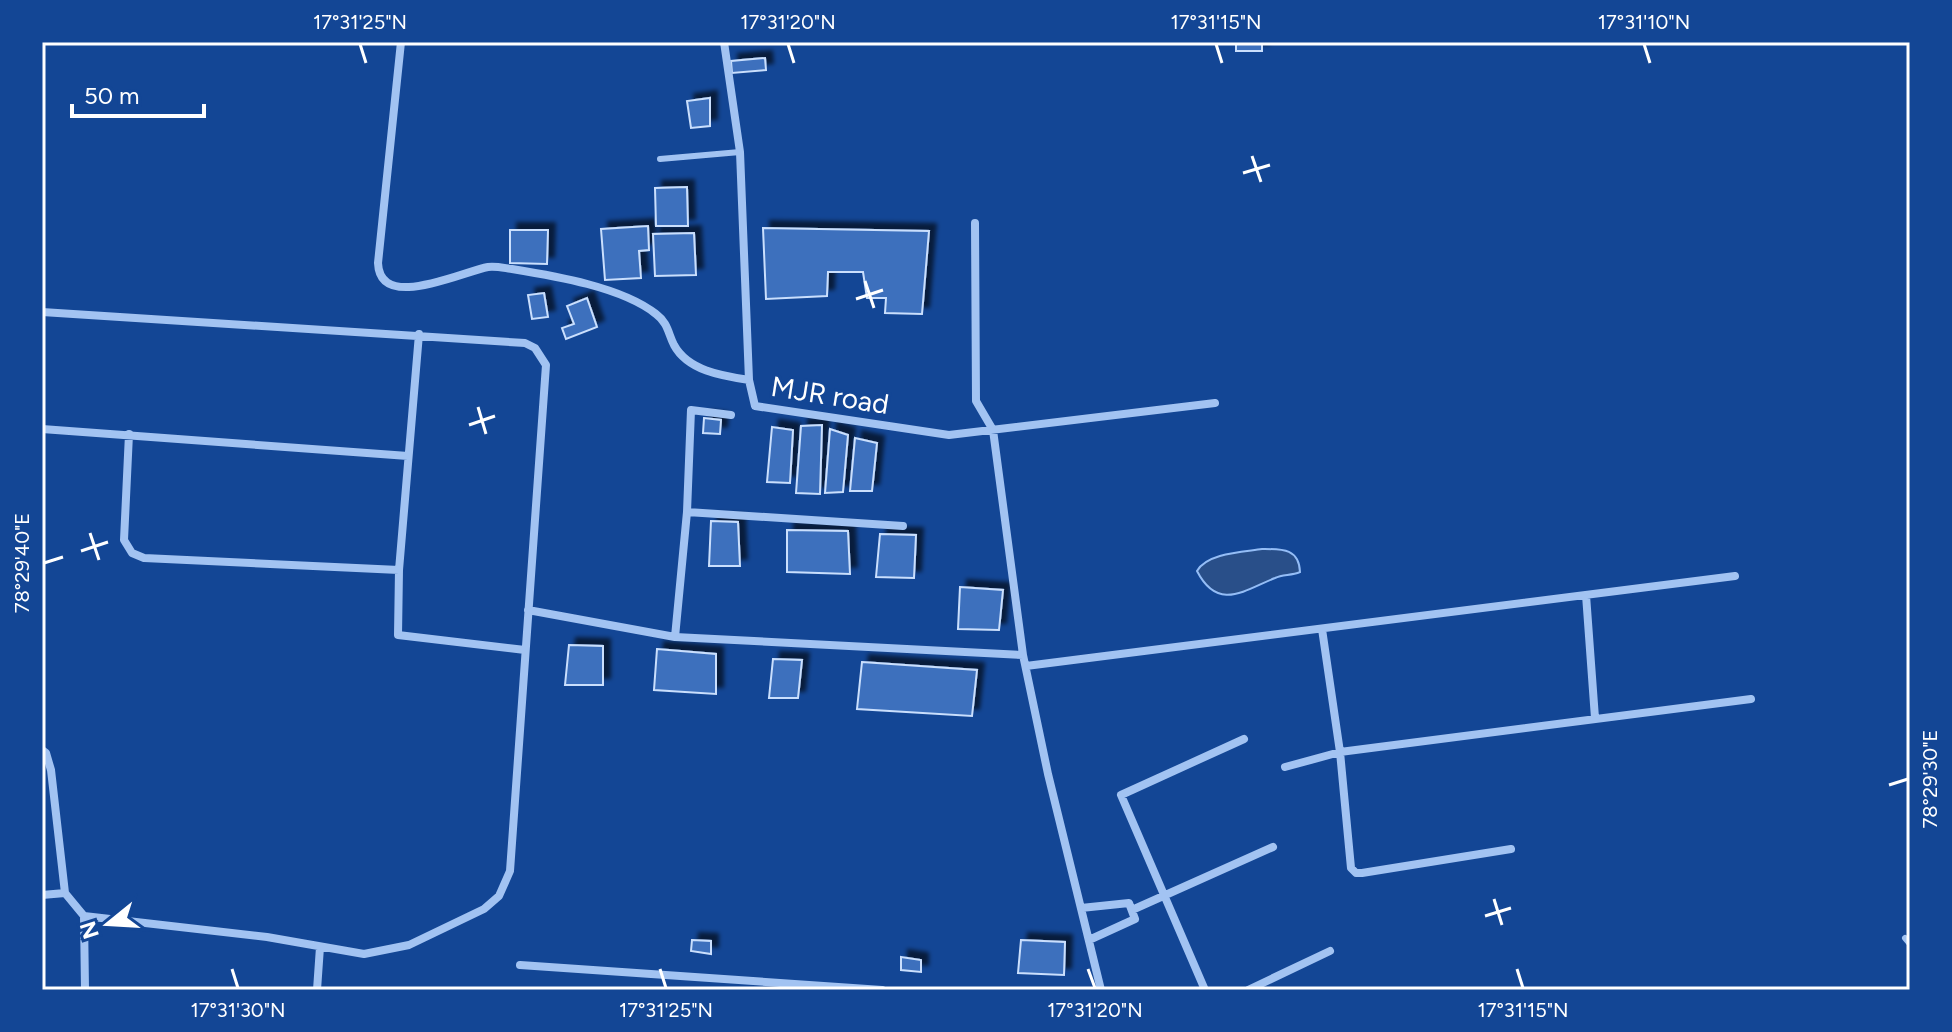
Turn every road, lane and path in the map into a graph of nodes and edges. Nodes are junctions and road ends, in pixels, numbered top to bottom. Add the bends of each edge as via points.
1 (401, 42) edge
2 (724, 42) edge
3 (740, 152) junction
4 (660, 159) dead end
5 (975, 223) dead end
6 (42, 312) edge
7 (419, 334) junction
8 (749, 380) junction
9 (1215, 403) dead end
10 (731, 415) dead end
11 (42, 429) edge
12 (993, 430) junction
13 (129, 434) junction
14 (408, 456) junction
15 (687, 512) junction
16 (903, 526) dead end
17 (399, 570) junction
18 (1735, 576) dead end
19 (1586, 595) junction
20 (528, 610) junction
21 (1322, 629) junction
22 (675, 637) junction
23 (525, 650) junction
24 (1023, 655) junction
25 (1026, 666) junction
26 (1751, 699) dead end
27 (1595, 718) junction
28 (1244, 739) dead end
29 (42, 750) edge
30 (1340, 752) junction
31 (1285, 767) dead end
32 (1273, 847) dead end
33 (1511, 849) dead end
34 (65, 893) junction
35 (42, 895) edge
36 (1165, 897) junction
37 (1081, 908) junction
38 (1132, 910) junction
39 (84, 916) junction
40 (1089, 940) junction
41 (320, 947) junction
42 (1330, 951) dead end
43 (520, 965) dead end
44 (85, 990) edge
45 (317, 990) edge
46 (882, 990) edge
47 (1101, 990) edge
48 (1205, 990) edge
49 (1248, 990) edge

1 - 8 street via 378,263 385,282 411,288 492,266 573,278 658,315 674,345 698,367
2 - 3 street, MJR road
3 - 4 lane
3 - 8 street, MJR road
5 - 12 street via 976,401
6 - 7 street
7 - 14 street
7 - 20 street via 525,343 542,354 546,365
8 - 12 street, MJR road via 752,400 763,409 949,435
9 - 12 street, MJR road
10 - 15 street via 691,410
11 - 13 street
12 - 24 street
13 - 14 street
13 - 17 street via 124,540 132,553 144,558
14 - 17 street
15 - 16 street
15 - 22 street
17 - 23 street via 398,635
18 - 19 street
19 - 21 street
19 - 27 street
20 - 22 street
20 - 23 street
21 - 25 street
21 - 30 street
22 - 24 street
23 - 41 street via 510,871 499,896 484,909 409,945 364,954
24 - 25 street
25 - 37 street
26 - 27 street
27 - 30 street
28 - 36 street via 1121,795
29 - 34 street via 51,770
30 - 31 street
30 - 33 street via 1351,868 1356,873
32 - 36 street
34 - 35 street
34 - 39 street
36 - 38 street
36 - 48 street
37 - 38 street via 1129,903
37 - 40 street
38 - 40 street via 1135,919
39 - 41 street
39 - 44 street
40 - 47 street
41 - 45 street
42 - 49 street
43 - 46 street

